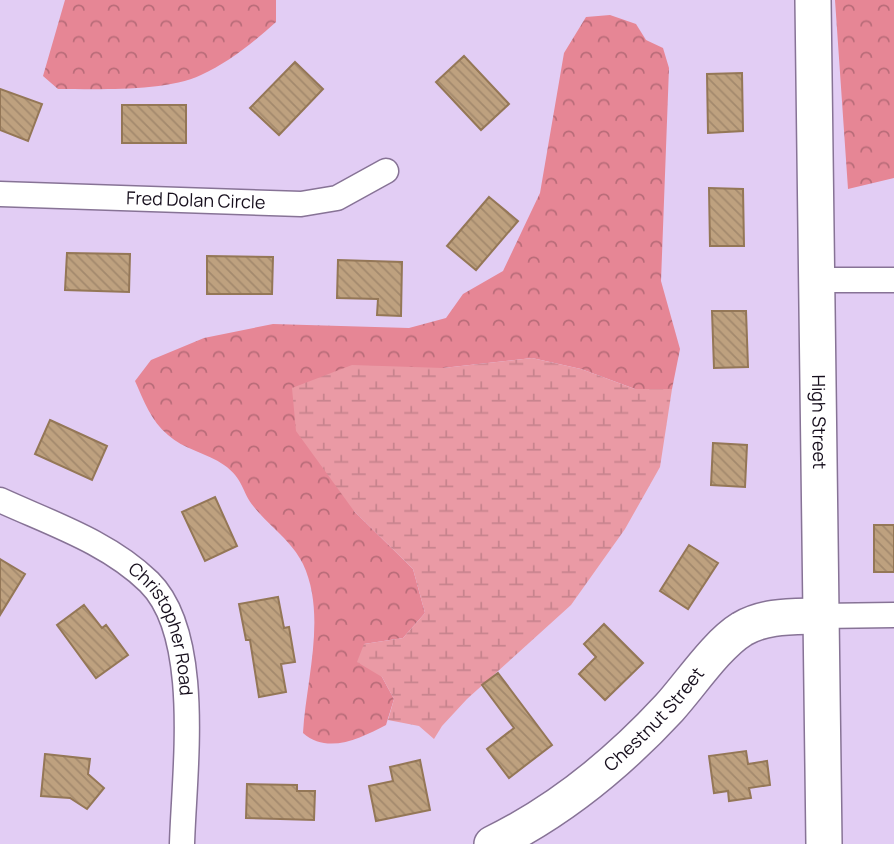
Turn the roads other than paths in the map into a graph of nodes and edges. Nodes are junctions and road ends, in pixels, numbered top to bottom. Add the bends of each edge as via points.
1 (813, 0) edge
2 (386, 171) dead end
3 (0, 194) edge
4 (814, 280) junction
5 (894, 281) edge
6 (0, 500) edge
7 (894, 615) edge
8 (820, 616) junction
9 (183, 844) edge
10 (492, 844) edge
11 (824, 844) edge

1 - 4 main road, High Street
2 - 3 street, Fred Dolan Circle via 354,191 310,203
4 - 5 street
4 - 8 main road, High Street
6 - 9 street, Christopher Road via 120,559 151,583 171,615 185,686
7 - 8 street
8 - 10 main road, Chestnut Street via 770,619 742,629 600,774 558,806
8 - 11 main road, High Street

